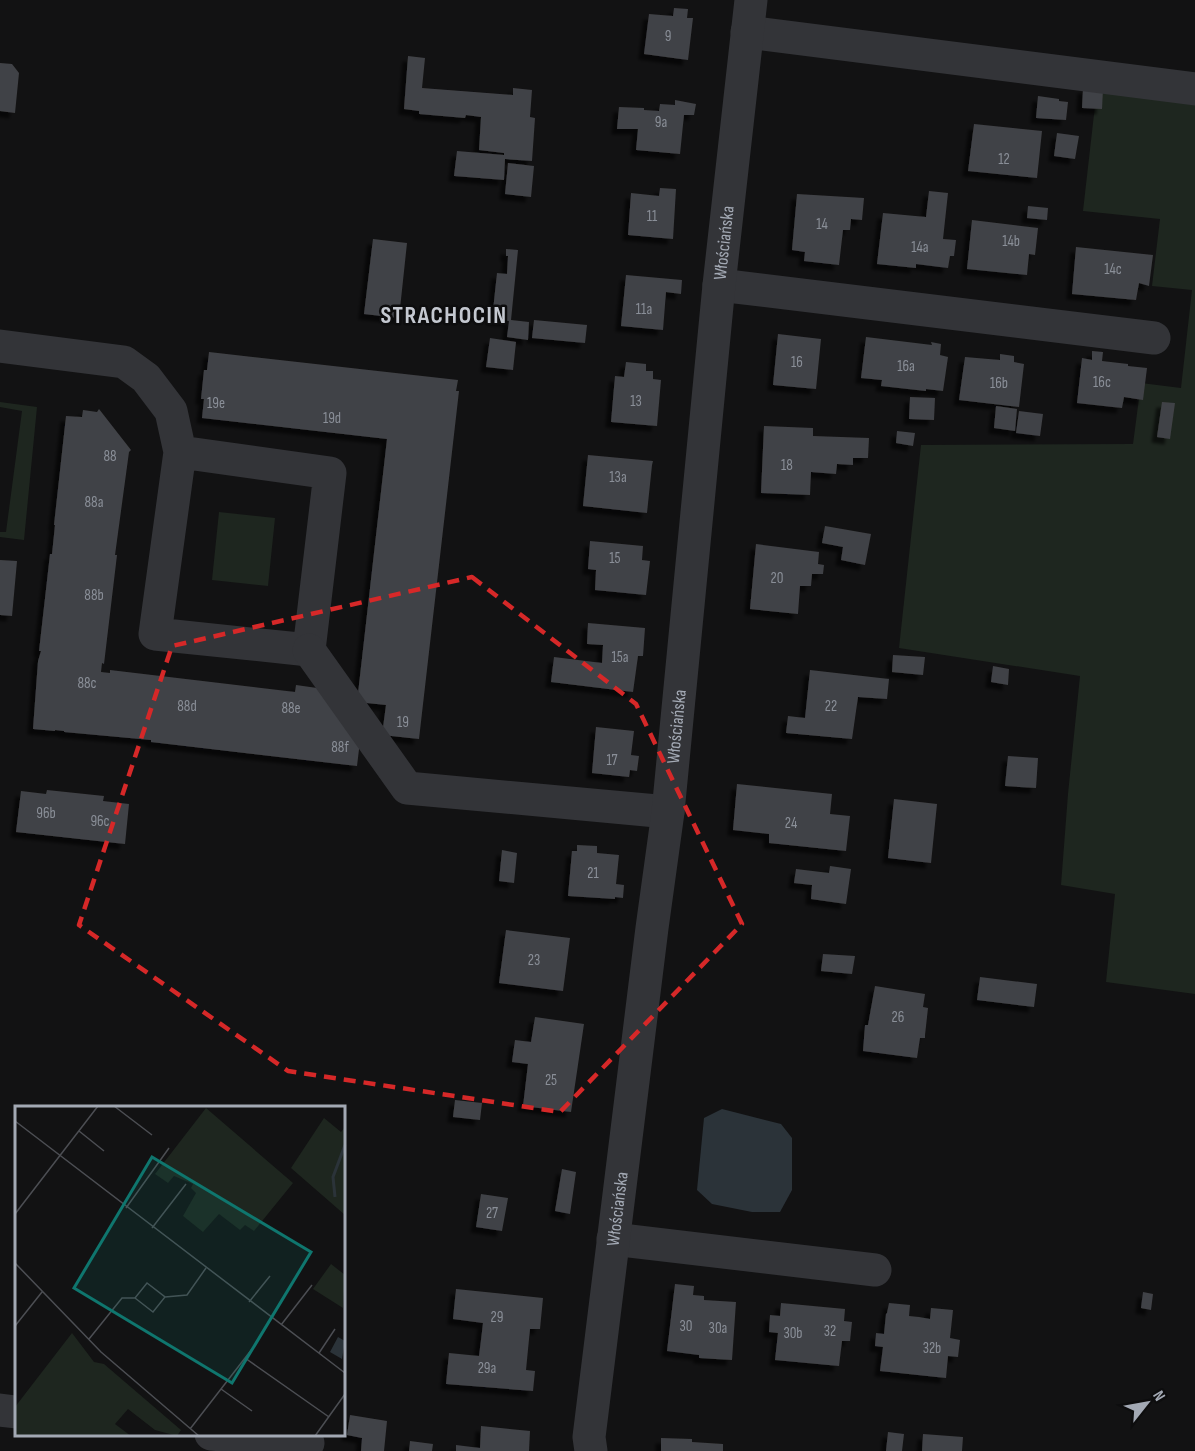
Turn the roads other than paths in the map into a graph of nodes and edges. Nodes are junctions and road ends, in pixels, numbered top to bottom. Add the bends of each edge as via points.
1 (751, 0) edge
2 (747, 32) junction
3 (1195, 89) edge
4 (719, 285) junction
5 (1154, 338) dead end
6 (0, 346) edge
7 (180, 452) junction
8 (309, 650) junction
9 (668, 812) junction
10 (613, 1239) junction
11 (875, 1270) dead end
12 (0, 1410) edge
13 (15, 1412) edge
14 (217, 1436) edge
15 (228, 1436) edge
16 (308, 1443) dead end
17 (216, 1451) edge
18 (591, 1451) edge

1 - 2 street, Włościańska
2 - 3 street
2 - 4 street, Włościańska
4 - 5 street
4 - 9 street, Włościańska
6 - 7 street via 124,362 146,378 171,411
7 - 8 street via 330,473
7 - 8 street via 155,634
8 - 9 street via 407,788
9 - 10 street, Włościańska
10 - 11 street
10 - 18 street, Włościańska via 589,1437
12 - 13 street
14 - 17 street
15 - 16 street

